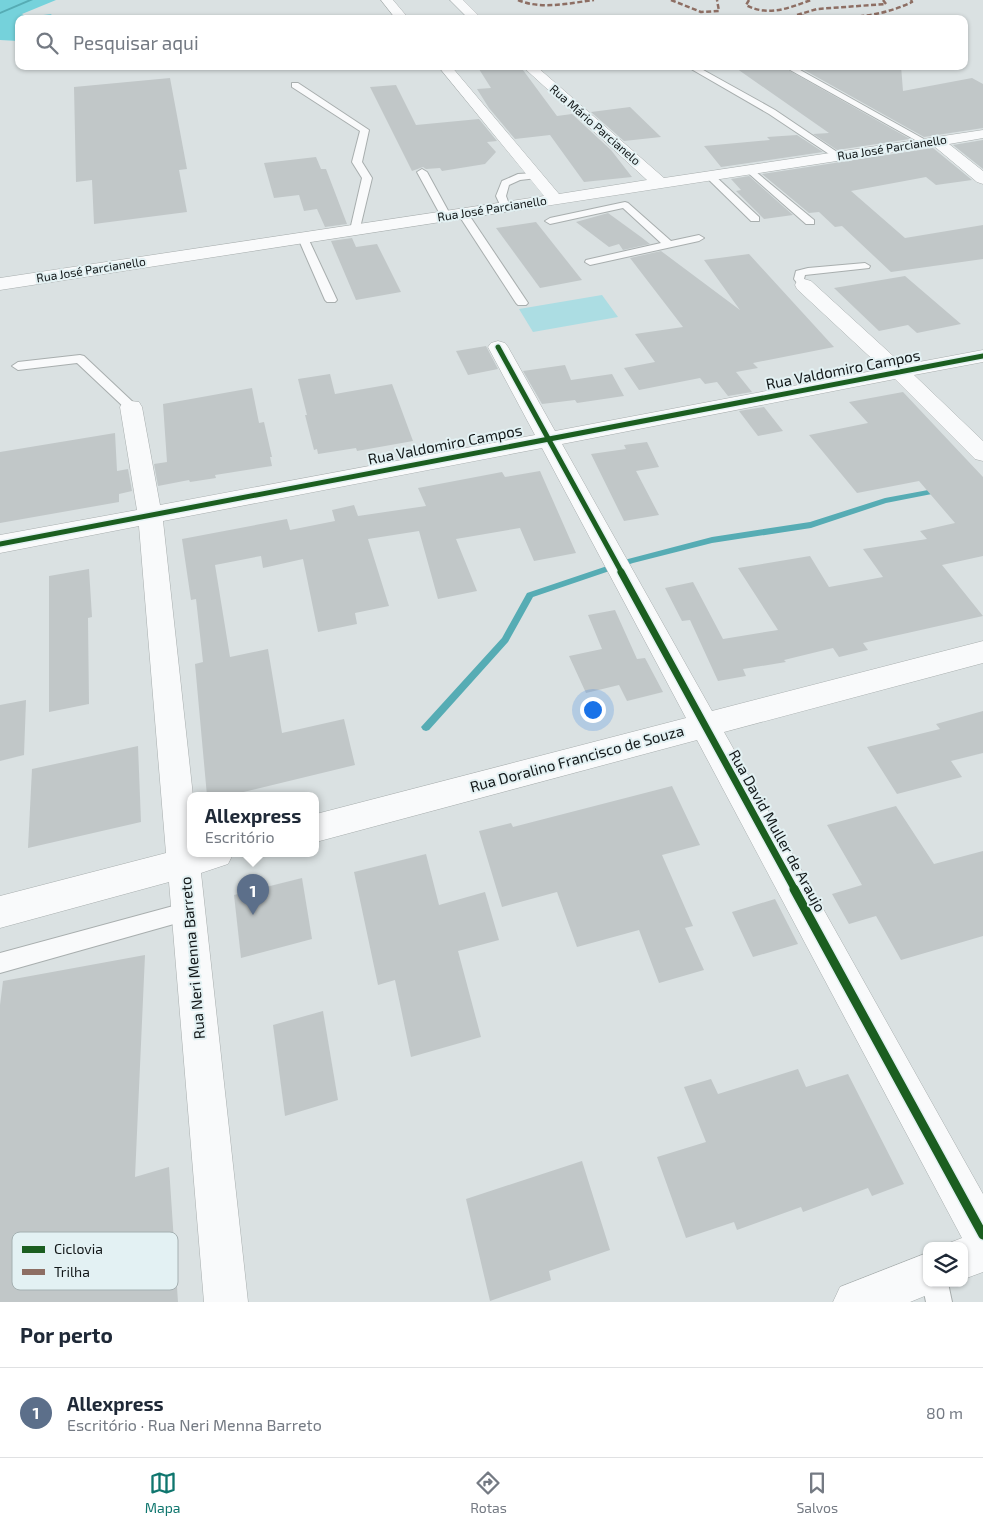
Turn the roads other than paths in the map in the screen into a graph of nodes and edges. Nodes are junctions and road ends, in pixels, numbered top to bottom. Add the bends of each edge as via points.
1 (387, 0) edge
2 (456, 0) edge
3 (400, 15) edge
4 (472, 15) edge
5 (447, 70) edge
6 (533, 70) edge
7 (697, 70) edge
8 (795, 70) edge
9 (295, 84) dead end
10 (983, 134) edge
11 (932, 142) junction
12 (838, 156) junction
13 (750, 170) junction
14 (422, 172) dead end
15 (534, 176) junction
16 (710, 176) junction
17 (983, 179) edge
18 (661, 184) junction
19 (582, 196) junction
20 (556, 200) junction
21 (505, 208) junction
22 (597, 211) junction
23 (463, 214) junction
24 (446, 216) junction
25 (754, 219) dead end
26 (550, 221) dead end
27 (810, 222) dead end
28 (355, 230) junction
29 (303, 238) junction
30 (699, 238) dead end
31 (669, 245) junction
32 (590, 262) dead end
33 (865, 266) dead end
34 (0, 284) edge
35 (804, 285) joint
36 (331, 300) dead end
37 (522, 302) dead end
38 (498, 346) dead end
39 (983, 356) edge
40 (18, 366) dead end
41 (899, 372) junction
42 (131, 407) joint
43 (548, 438) junction
44 (983, 454) edge
45 (150, 515) junction
46 (0, 544) edge
47 (983, 652) edge
48 (705, 725) junction
49 (319, 827) edge
50 (206, 857) edge
51 (184, 863) junction
52 (188, 911) junction
53 (0, 912) edge
54 (0, 963) edge
55 (983, 1235) edge
56 (983, 1251) edge
57 (968, 1257) edge
58 (923, 1276) edge
59 (936, 1287) edge
60 (226, 1302) edge
61 (855, 1302) edge
62 (939, 1302) edge

1 - 3 street
2 - 4 street
5 - 15 street
6 - 18 street, Rua Mário Parcianelo
7 - 12 lane via 772,112
8 - 11 lane
9 - 28 lane via 365,130 357,162 367,178
10 - 11 street, Rua José Parcianello
11 - 12 street, Rua José Parcianello
11 - 17 street
12 - 13 street, Rua José Parcianello
13 - 16 street, Rua José Parcianello
13 - 27 lane
14 - 24 lane
15 - 20 street
15 - 21 lane via 518,177 505,184 501,196
16 - 18 street, Rua José Parcianello
16 - 25 lane
18 - 19 street, Rua José Parcianello
19 - 20 street, Rua José Parcianello
19 - 22 lane
20 - 21 street, Rua José Parcianello
21 - 23 street, Rua José Parcianello
22 - 26 lane
22 - 31 lane via 624,206
23 - 24 street, Rua José Parcianello
23 - 37 lane
24 - 28 street, Rua José Parcianello
28 - 29 street, Rua José Parcianello
29 - 34 street, Rua José Parcianello
29 - 36 lane
30 - 31 lane
31 - 32 lane
33 - 35 lane via 808,270 800,273 799,279
35 - 41 street
38 - 43 street, Rua David Muller de Araujo
39 - 41 street, Rua Valdomiro Campos
40 - 42 lane via 80,360
41 - 43 street, Rua Valdomiro Campos
41 - 44 street
42 - 45 street, Rua Neri Menna Barreto
43 - 45 street, Rua Valdomiro Campos
43 - 48 street, Rua David Muller de Araujo
45 - 46 street, Rua Valdomiro Campos
45 - 51 street, Rua Neri Menna Barreto
47 - 48 street, Rua Doralino Francisco de Souza
48 - 49 street, Rua Doralino Francisco de Souza
48 - 55 street, Rua David Muller de Araujo
50 - 51 street
51 - 52 street, Rua Neri Menna Barreto
51 - 53 street
52 - 54 lane
52 - 60 street, Rua Neri Menna Barreto
56 - 57 street
58 - 61 street
59 - 62 lane

